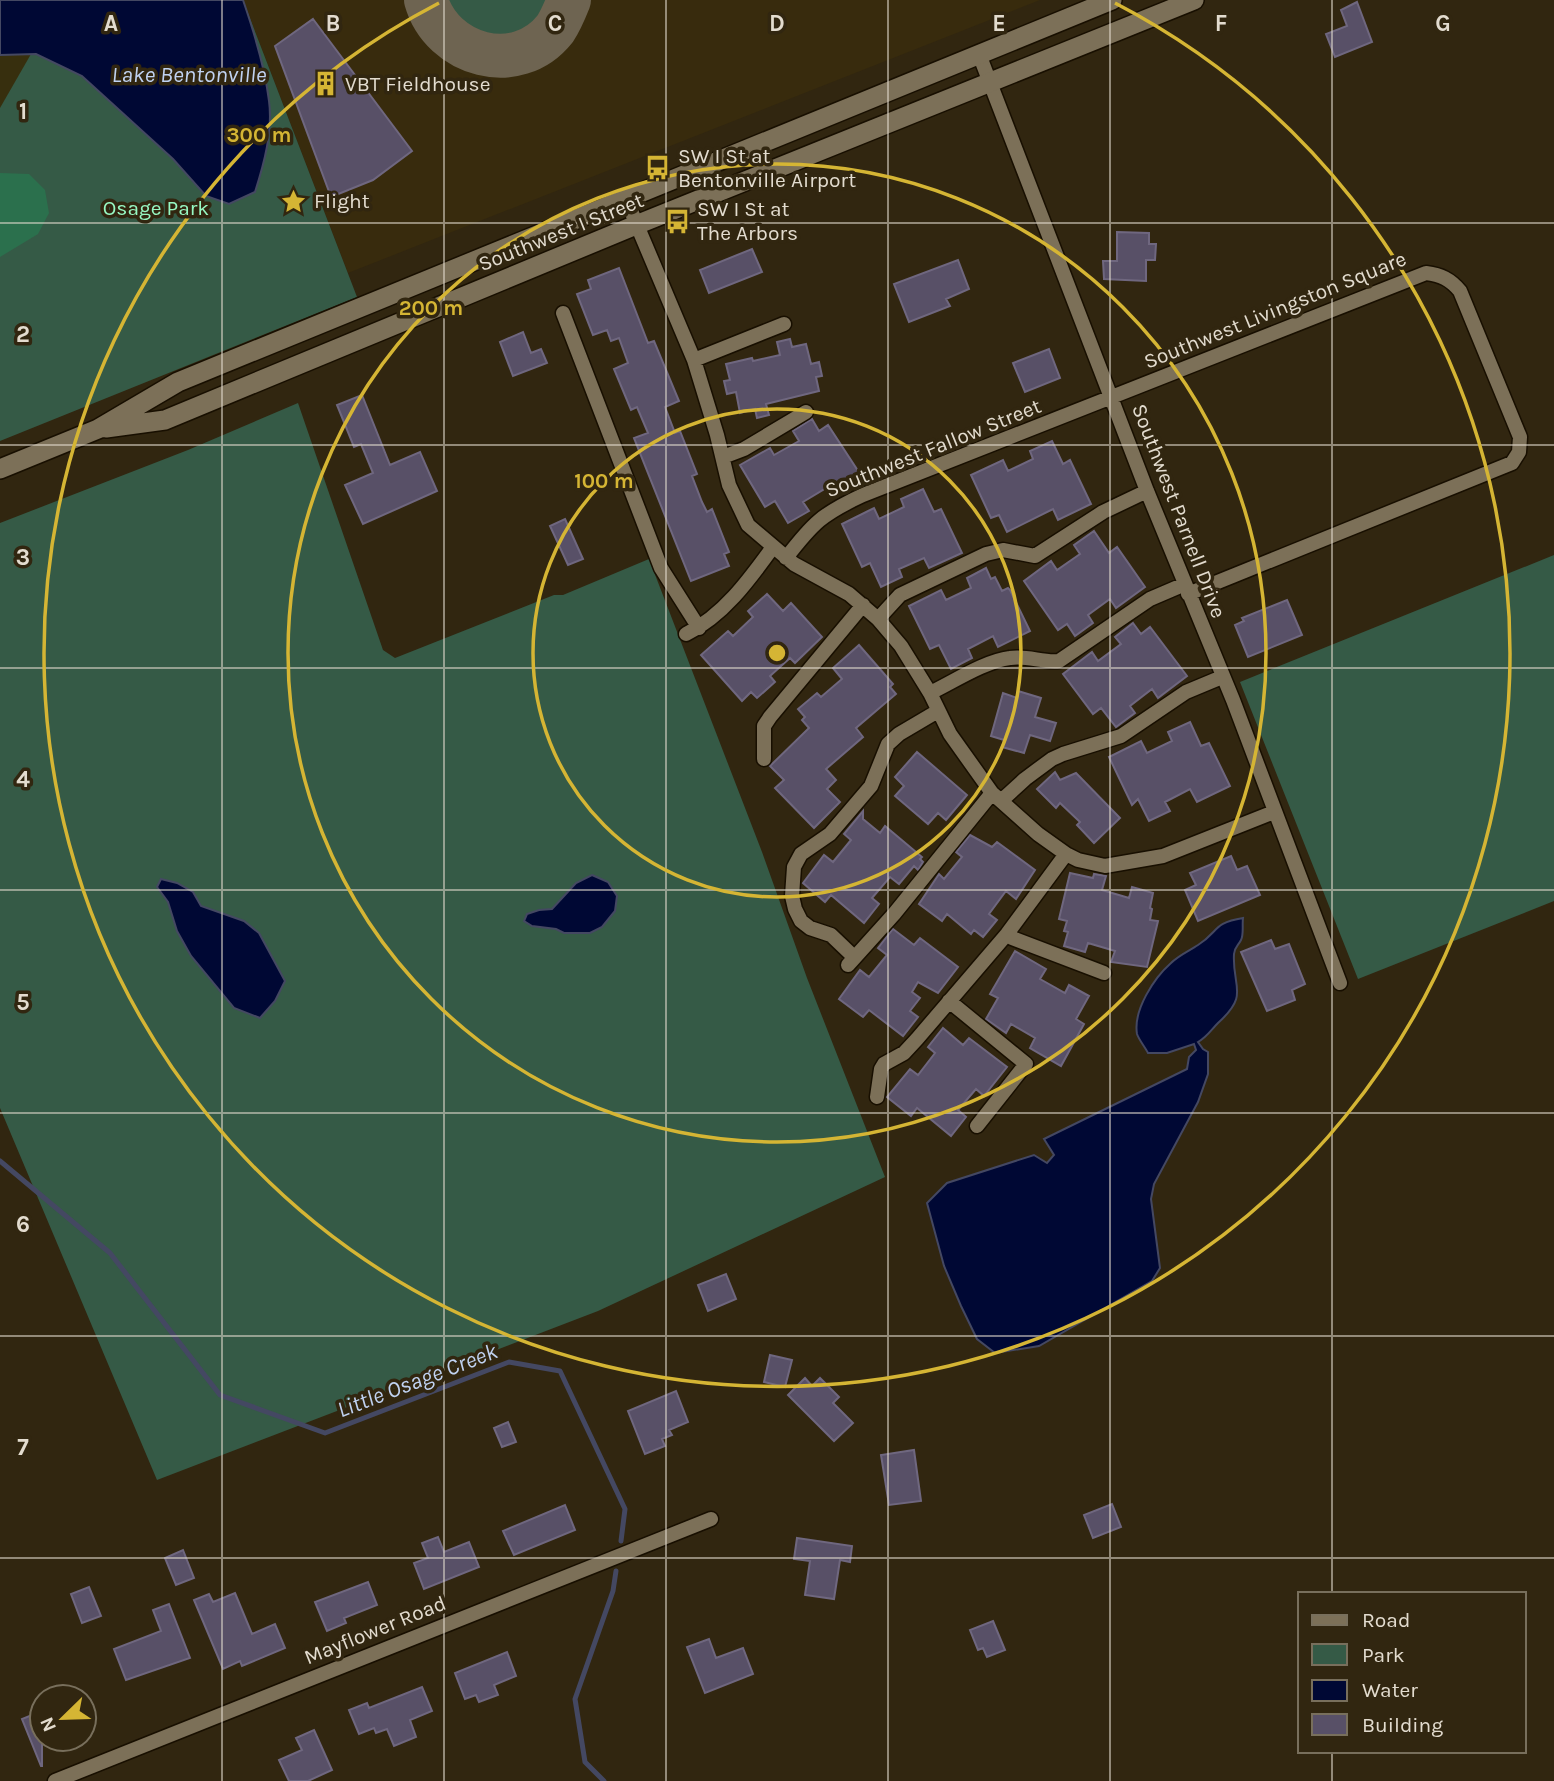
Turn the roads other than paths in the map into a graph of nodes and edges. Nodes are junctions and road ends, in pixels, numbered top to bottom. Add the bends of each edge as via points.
1 (1112, 0) edge
2 (1194, 0) edge
3 (979, 54) junction
4 (990, 82) junction
5 (626, 199) junction
6 (636, 225) junction
7 (563, 313) dead end
8 (784, 324) dead end
9 (694, 360) junction
10 (1112, 398) junction
11 (806, 412) dead end
12 (98, 429) junction
13 (723, 457) junction
14 (0, 469) edge
15 (1147, 491) junction
16 (773, 547) junction
17 (786, 558) junction
18 (1186, 589) junction
19 (863, 605) junction
20 (878, 619) junction
21 (1222, 677) junction
22 (930, 693) junction
23 (938, 711) junction
24 (764, 759) dead end
25 (997, 797) junction
26 (1274, 812) junction
27 (1066, 854) junction
28 (1007, 934) junction
29 (1104, 973) dead end
30 (1340, 983) dead end
31 (949, 1001) junction
32 (877, 1097) dead end
33 (977, 1126) dead end
34 (711, 1519) dead end
35 (55, 1781) edge

1 - 3 main road, Southwest I Street
2 - 4 main road, Southwest I Street
3 - 4 street, Southwest Parnell Drive
3 - 5 main road, Southwest I Street
4 - 6 main road, Southwest I Street
4 - 10 street, Southwest Parnell Drive
5 - 6 street
5 - 12 main road, Southwest I Street via 178,382
6 - 9 street
6 - 12 main road, Southwest I Street via 165,420
7 - 16 street via 661,568 693,631 710,620
8 - 9 street
9 - 13 street
10 - 15 street, Southwest Parnell Drive
10 - 17 street, Southwest Fallow Street via 839,507 809,528
10 - 18 street, Southwest Livingston Square via 1426,273 1440,274 1460,290 1520,437 1520,452 1512,463 1496,471
11 - 13 street
12 - 14 main road, Southwest I Street
13 - 16 street via 729,485 748,526
15 - 18 street, Southwest Parnell Drive
15 - 20 street via 1103,512 1035,556 995,551 960,566 900,595
16 - 17 street
17 - 19 street
18 - 21 street, Southwest Parnell Drive
18 - 22 street via 1150,599 1059,661 1008,658
19 - 20 street
19 - 24 street via 764,726
20 - 22 street
21 - 25 street via 1186,692 1121,736 1063,754
21 - 26 street, Southwest Parnell Drive
22 - 23 street
23 - 25 street
23 - 25 street via 888,744 871,786 830,834 801,854 794,867 792,896 802,921 831,935 851,961
25 - 27 street
26 - 27 street via 1163,856 1105,866
26 - 30 street, Southwest Parnell Drive
27 - 28 street
28 - 29 street
28 - 31 street
31 - 32 street via 904,1053 884,1064
31 - 33 street via 1027,1064
34 - 35 street, Mayflower Road

